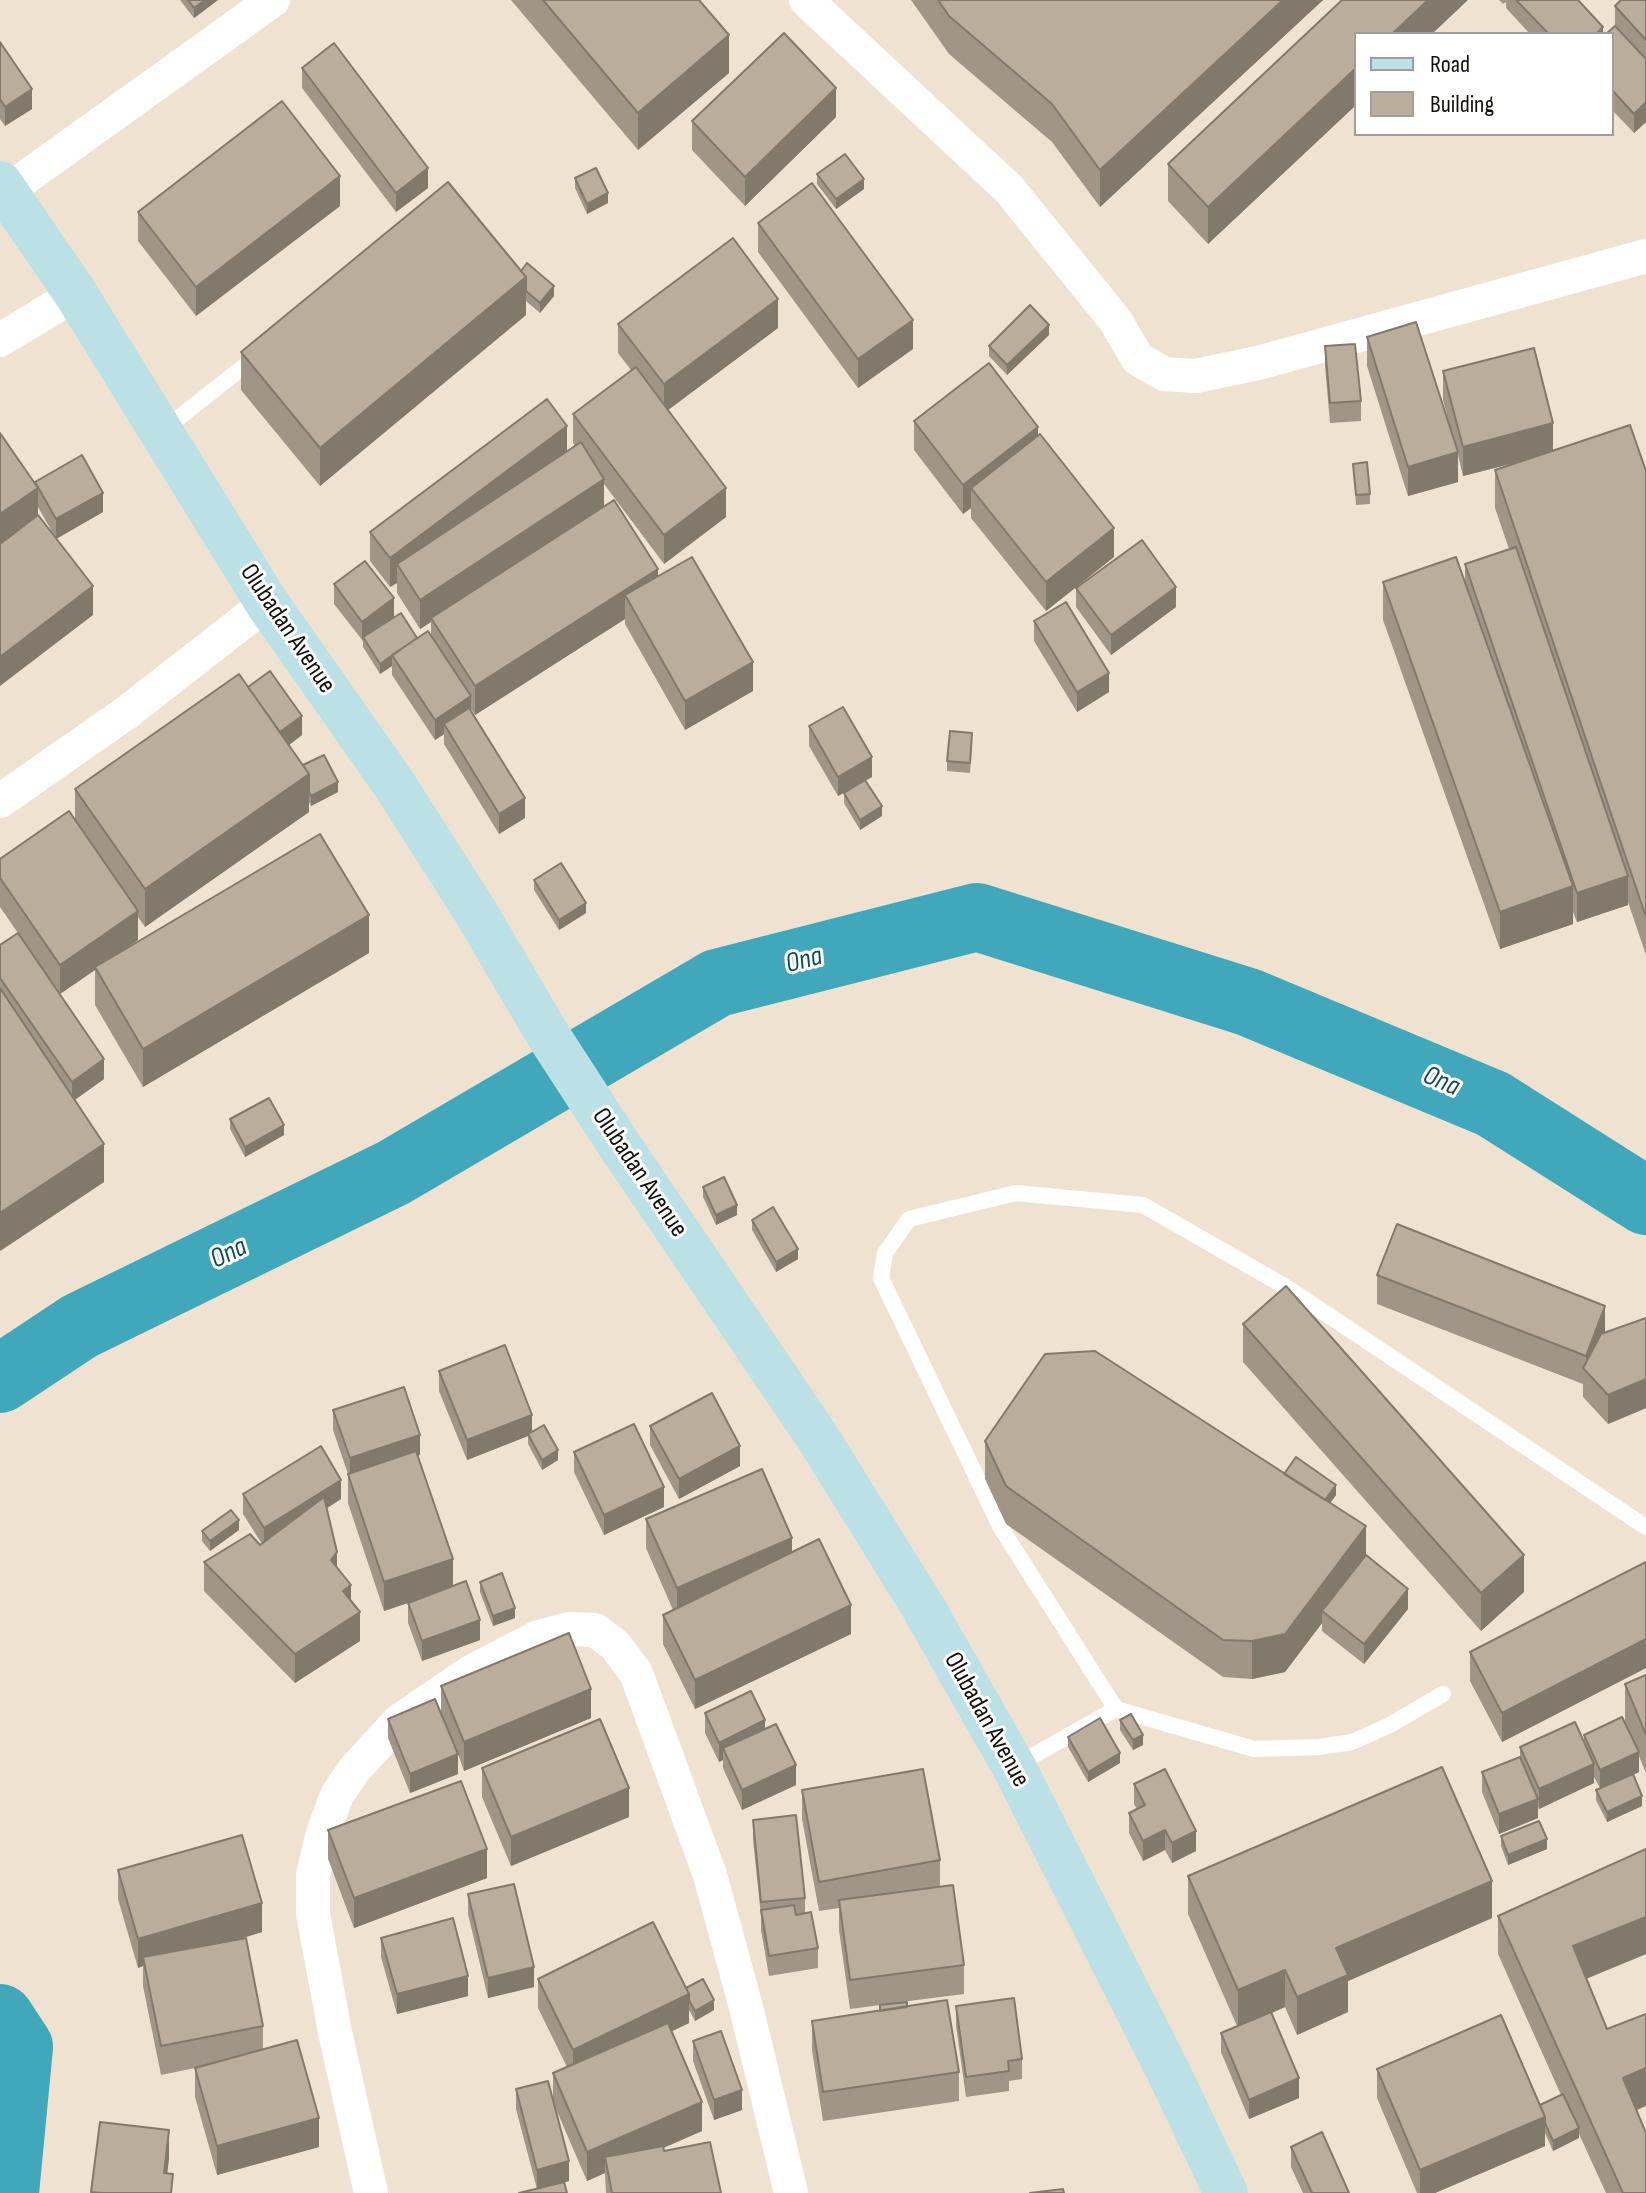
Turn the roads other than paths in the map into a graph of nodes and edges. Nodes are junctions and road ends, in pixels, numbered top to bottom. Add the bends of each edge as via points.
1 (273, 0) edge
2 (806, 0) edge
3 (3, 187) edge
4 (1646, 256) edge
5 (76, 294) junction
6 (0, 340) edge
7 (273, 343) edge
8 (161, 432) junction
9 (267, 603) junction
10 (0, 801) edge
11 (1646, 1527) edge
12 (1443, 1694) dead end
13 (1116, 1709) junction
14 (1014, 1767) junction
15 (371, 2193) edge
16 (791, 2193) edge
17 (1226, 2193) edge

1 - 3 street
2 - 4 street via 1009,189 1115,320 1138,359 1164,374 1196,376 1258,363
3 - 5 street, Olubadan Avenue
5 - 6 street
5 - 8 street, Olubadan Avenue
7 - 8 lane
8 - 9 street, Olubadan Avenue
9 - 10 street via 126,713
9 - 14 street, Olubadan Avenue via 394,784 618,1143 818,1438
11 - 13 lane via 1286,1287 1143,1205 1016,1193 909,1219 885,1253 881,1278 1001,1528
12 - 13 lane via 1352,1742 1319,1747 1254,1749
13 - 14 lane
14 - 17 street, Olubadan Avenue
15 - 16 street via 313,1914 313,1875 323,1833 337,1795 399,1721 471,1672 536,1638 569,1629 595,1630 615,1645 636,1673 710,1875

